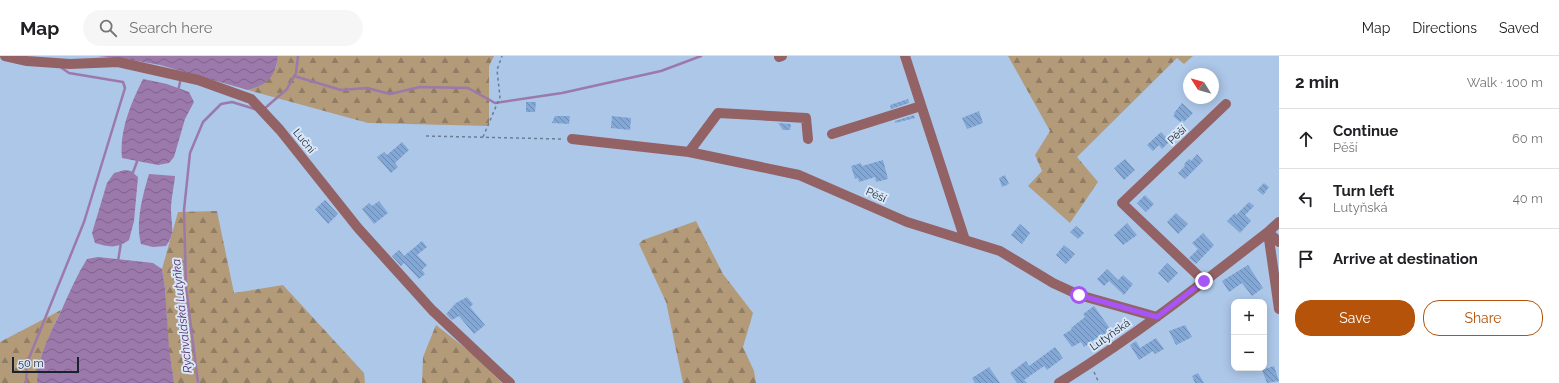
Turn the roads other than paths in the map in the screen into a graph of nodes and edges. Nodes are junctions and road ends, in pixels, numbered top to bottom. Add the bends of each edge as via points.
1 (5, 56) edge
2 (905, 56) edge
3 (1226, 104) dead end
4 (921, 106) junction
5 (832, 134) dead end
6 (572, 139) road end
7 (808, 139) dead end
8 (688, 152) junction
9 (1279, 222) edge
10 (1268, 232) junction
11 (966, 240) junction
12 (1279, 242) edge
13 (1204, 281) junction
14 (1279, 309) edge
15 (1157, 317) junction
16 (510, 383) edge
17 (1059, 383) edge

1 - 16 street, Luční via 70,64 118,62 198,80 251,98 280,130 358,228 427,304
2 - 4 street
3 - 13 street, Pěší via 1122,203
4 - 5 street
4 - 11 street
6 - 8 street, Pěší
7 - 8 street via 806,118 718,113
8 - 11 street, Pěší via 799,175 907,222
9 - 10 street, Lutyňská
10 - 12 street
10 - 13 street, Lutyňská
10 - 14 street
11 - 15 street, Pěší via 1000,251 1053,283 1079,295
13 - 15 street, Lutyňská
15 - 17 street, Lutyňská

